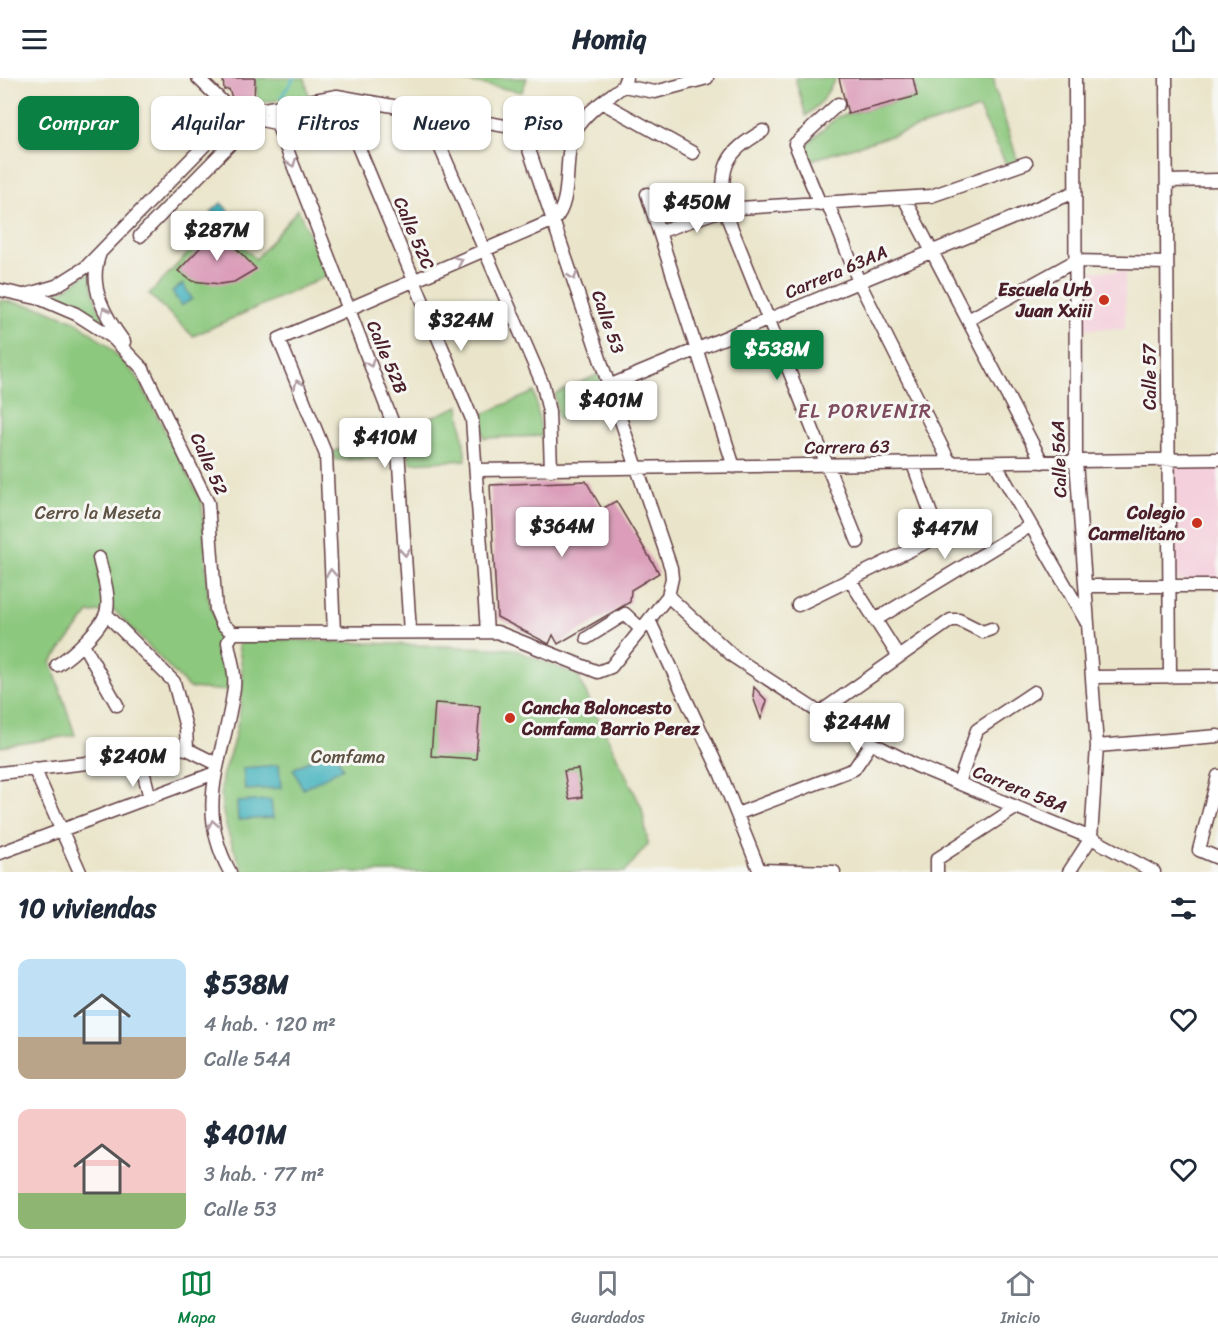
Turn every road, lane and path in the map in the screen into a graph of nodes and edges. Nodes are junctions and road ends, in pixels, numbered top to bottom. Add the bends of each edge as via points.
1 (198, 78) edge
2 (707, 78) edge
3 (1075, 78) edge
4 (1166, 78) edge
5 (625, 82) edge
6 (216, 96) edge
7 (603, 103) junction
8 (838, 104) dead end
9 (277, 107) edge
10 (271, 108) junction
11 (265, 109) edge
12 (276, 123) junction
13 (491, 124) edge
14 (763, 131) dead end
15 (199, 150) edge
16 (360, 150) edge
17 (442, 150) edge
18 (693, 153) dead end
19 (1026, 163) dead end
20 (184, 165) junction
21 (197, 178) junction
22 (1218, 180) edge
23 (1167, 181) junction
24 (1075, 192) junction
25 (648, 194) dead end
26 (905, 200) junction
27 (824, 204) junction
28 (724, 209) junction
29 (554, 220) junction
30 (659, 232) junction
31 (140, 236) dead end
32 (101, 250) junction
33 (485, 250) junction
34 (932, 251) junction
35 (1075, 261) junction
36 (1167, 263) junction
37 (414, 280) junction
38 (859, 282) junction
39 (0, 290) edge
40 (25, 295) junction
41 (347, 309) junction
42 (768, 320) junction
43 (968, 320) junction
44 (697, 349) junction
45 (136, 360) junction
46 (611, 385) junction
47 (1218, 459) edge
48 (1169, 460) junction
49 (1076, 461) junction
50 (1042, 462) junction
51 (950, 463) junction
52 (995, 463) junction
53 (913, 464) junction
54 (827, 465) junction
55 (734, 467) junction
56 (639, 469) junction
57 (477, 470) junction
58 (551, 470) junction
59 (1030, 526) junction
60 (858, 542) dead end
61 (99, 558) dead end
62 (850, 580) junction
63 (1085, 586) junction
64 (1170, 586) junction
65 (1218, 586) edge
66 (668, 596) junction
67 (798, 605) dead end
68 (106, 614) junction
69 (875, 620) junction
70 (645, 625) junction
71 (1088, 626) junction
72 (992, 629) dead end
73 (334, 632) junction
74 (410, 632) junction
75 (487, 632) junction
76 (233, 633) junction
77 (587, 638) dead end
78 (83, 644) junction
79 (899, 657) junction
80 (57, 665) dead end
81 (1218, 676) edge
82 (1092, 677) junction
83 (1170, 677) junction
84 (1034, 692) dead end
85 (117, 705) dead end
86 (819, 713) junction
87 (1218, 736) edge
88 (871, 744) junction
89 (1097, 746) junction
90 (187, 749) junction
91 (139, 755) junction
92 (34, 768) junction
93 (216, 769) junction
94 (0, 772) edge
95 (1218, 776) edge
96 (959, 783) junction
97 (150, 798) junction
98 (1017, 807) junction
99 (737, 814) junction
100 (61, 832) junction
101 (1091, 838) junction
102 (0, 853) edge
103 (1218, 858) edge
104 (760, 871) edge
105 (80, 872) edge
106 (230, 872) edge
107 (834, 872) edge
108 (937, 872) edge
109 (1069, 872) edge
110 (1154, 872) edge

1 - 6 street
2 - 5 street via 655,92
3 - 24 street, Calle 56A
4 - 23 street, Calle 57
5 - 7 street
7 - 18 street
7 - 29 street via 580,122 572,140 562,208
8 - 27 street via 795,144
9 - 10 street
10 - 11 street
10 - 12 street, Calle 52B
12 - 21 street via 254,123
12 -> 41 street, Calle 52B
13 - 29 street, Calle 53 via 522,129
14 - 28 street via 734,150 727,160 722,184
15 - 20 street
16 - 37 street, Calle 52C
17 - 33 street
19 - 26 street via 931,196
20 - 21 street
20 - 32 street
21 - 31 street
22 - 23 street
23 - 36 street, Calle 57
24 - 34 street, Carrera 63AA
24 - 35 street, Calle 56A
25 - 30 street
26 - 27 street
26 - 34 street
27 - 28 street
27 - 38 street
28 - 30 street
28 - 42 street
29 - 33 street
29 -> 46 street, Calle 53
30 - 44 street
32 - 40 street via 68,280
45 -> 32 street via 102,306 95,274
37 -> 33 street
33 - 58 street via 543,385 549,412
34 - 38 street, Carrera 63AA
34 - 43 street
35 - 36 street
35 - 43 street
35 - 49 street, Calle 56A
36 - 48 street, Calle 57
37 - 41 street
37 - 57 street, Calle 52C via 468,406
38 - 42 street, Carrera 63AA
38 - 51 street
39 - 40 street, Calle 52
40 - 45 street, Calle 52 via 58,305 92,323
73 -> 41 street via 326,455 279,339
41 -> 74 street, Calle 52B via 397,434
42 - 44 street, Carrera 63AA
42 - 54 street
43 - 50 street
44 - 46 street, Carrera 63AA
44 - 55 street
45 - 76 street, Calle 52 via 208,503 216,610 222,624
46 - 56 street, Calle 53
47 - 48 street, Carrera 63
48 - 49 street, Carrera 63
48 - 64 street, Calle 57
49 - 50 street, Carrera 63
49 - 63 street, Calle 56A
50 - 52 street, Carrera 63
51 - 52 street, Carrera 63
51 - 53 street, Carrera 63
52 - 59 street
53 - 54 street, Carrera 63
53 - 62 street via 939,536
54 - 55 street, Carrera 63
54 - 60 street
55 - 56 street, Carrera 63
56 - 58 street, Carrera 63
56 - 66 street, Calle 53 via 671,568
57 - 58 street, Carrera 63
57 - 75 street, Calle 52C
59 - 69 street
59 - 71 street
61 - 68 street
62 - 67 street
62 - 69 street
63 - 64 street
63 - 71 street, Calle 56A
64 - 65 street
64 - 83 street, Calle 57
66 - 70 street
66 - 86 street, Carrera 58A via 734,657
68 - 78 street
68 - 90 street via 177,687
69 - 79 street
70 - 75 street via 610,667 593,672 506,635
70 - 77 street via 625,614
70 - 99 street
71 - 82 street, Calle 56A
72 - 79 street via 983,633 959,620 951,621
73 - 74 street
73 - 76 street
74 - 75 street
76 - 93 street via 228,642 234,687
78 - 80 street
78 - 85 street
79 - 86 street
81 - 83 street
82 - 83 street
82 - 89 street, Calle 56A
84 - 96 street via 977,730
86 - 88 street, Carrera 58A
87 - 89 street
88 - 96 street, Carrera 58A
88 - 99 street via 854,769
89 - 101 street, Calle 56A
90 - 91 street
90 - 93 street
91 - 92 street
91 - 97 street
92 - 94 street
92 - 100 street
93 - 97 street
106 -> 93 street via 214,830 211,808
95 - 103 street via 1199,850
96 - 98 street, Carrera 58A
97 - 100 street
98 - 101 street, Carrera 58A
98 - 108 street via 937,859
99 - 104 street
100 - 102 street
100 - 105 street
101 - 109 street
101 - 110 street, Carrera 58A
104 - 107 street

